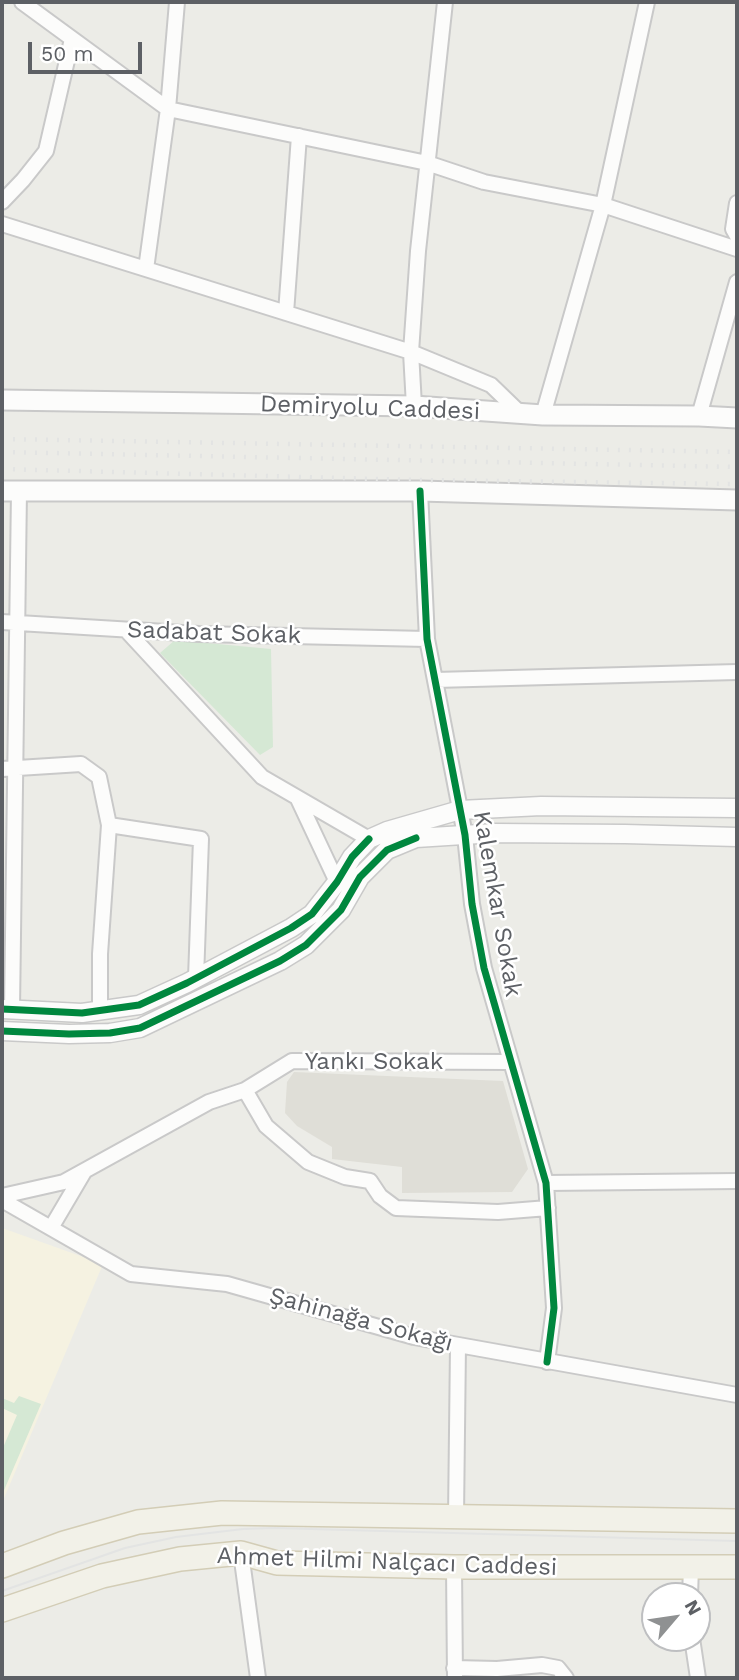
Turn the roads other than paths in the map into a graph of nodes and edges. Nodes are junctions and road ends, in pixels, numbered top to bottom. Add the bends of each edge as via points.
1 (22, 2) edge
2 (177, 2) edge
3 (445, 2) edge
4 (647, 2) edge
5 (72, 39) junction
6 (168, 109) junction
7 (299, 136) junction
8 (428, 163) junction
9 (2, 202) edge
10 (737, 203) edge
11 (603, 205) junction
12 (2, 224) edge
13 (737, 236) edge
14 (737, 249) edge
15 (146, 269) junction
16 (737, 282) edge
17 (286, 313) junction
18 (411, 352) junction
19 (2, 400) edge
20 (414, 406) junction
21 (521, 414) junction
22 (543, 415) junction
23 (699, 416) junction
24 (737, 418) edge
25 (10, 491) edge
26 (420, 491) junction
27 (737, 500) edge
28 (2, 622) edge
29 (17, 623) junction
30 (126, 630) junction
31 (427, 639) junction
32 (737, 672) edge
33 (435, 680) junction
34 (8, 768) edge
35 (299, 799) junction
36 (737, 808) edge
37 (460, 810) junction
38 (109, 825) junction
39 (465, 835) junction
40 (737, 837) edge
41 (369, 839) junction
42 (337, 882) junction
43 (196, 978) junction
44 (7, 1009) edge
45 (100, 1010) junction
46 (2, 1031) edge
47 (510, 1062) junction
48 (245, 1090) junction
49 (85, 1170) junction
50 (737, 1181) edge
51 (546, 1183) junction
52 (2, 1198) edge
53 (548, 1209) junction
54 (51, 1228) junction
55 (458, 1345) junction
56 (547, 1362) junction
57 (737, 1395) edge
58 (456, 1517) junction
59 (737, 1521) edge
60 (241, 1553) junction
61 (2, 1566) edge
62 (454, 1567) junction
63 (691, 1567) junction
64 (736, 1567) edge
65 (690, 1582) edge
66 (2, 1609) edge
67 (694, 1652) edge
68 (454, 1673) edge
69 (258, 1678) edge
70 (566, 1678) edge
71 (698, 1678) edge

1 - 5 street
2 - 6 street
3 - 8 street
4 - 11 street
5 - 6 street
5 - 9 street via 46,151
6 - 7 street
6 - 15 street
7 - 8 street
7 - 17 street
8 - 11 street via 484,182
8 - 18 street
10 - 13 street via 733,229
11 - 14 street
11 - 22 street
12 - 15 street
15 - 17 street
16 - 23 street
17 - 18 street
18 - 20 street
18 - 21 street via 491,385
19 - 20 main road, Demiryolu Caddesi
20 - 21 main road, Demiryolu Caddesi
21 - 22 main road, Demiryolu Caddesi
22 - 23 main road, Demiryolu Caddesi
23 - 24 main road, Demiryolu Caddesi
25 - 26 main road
25 - 29 street
26 - 27 main road
26 - 31 street, Kalemkar Sokak
28 - 29 street, Sadabat Sokak
29 - 30 street, Sadabat Sokak
29 - 34 street
30 - 31 street, Sadabat Sokak
30 - 35 street via 262,777
31 - 33 street, Kalemkar Sokak
32 - 33 street
33 - 37 street, Kalemkar Sokak
34 - 38 street via 81,764 99,776
34 - 44 street
35 - 41 street
35 - 42 street
36 - 37 street
37 - 39 street, Kalemkar Sokak
37 - 41 street
38 - 43 street via 201,839
38 - 45 street
39 - 40 street
39 - 46 street via 416,838 387,850 360,877 341,910 306,945 140,1028 69,1034
39 - 47 street, Kalemkar Sokak via 484,968
41 - 42 street
42 - 43 street via 312,914
43 - 45 street via 139,1005
44 - 45 street
47 - 48 street, Yankı Sokak via 292,1061
47 - 51 street, Kalemkar Sokak
48 - 49 street, Yankı Sokak via 209,1102
48 - 53 street via 266,1126 308,1162 345,1177 370,1181 396,1208
49 - 52 street, Yankı Sokak via 64,1182
49 - 54 street
50 - 51 street
51 - 53 street, Kalemkar Sokak
52 - 54 street, Şahinağa Sokağı
53 - 56 street, Kalemkar Sokak via 554,1308
54 - 55 street, Şahinağa Sokağı via 131,1273 227,1284
55 - 56 street, Şahinağa Sokağı
55 - 58 street
56 - 57 street, Şahinağa Sokağı
58 - 59 main road, Ahmet Hilmi Nalçacı Caddesi
58 - 61 main road, Ahmet Hilmi Nalçacı Caddesi via 222,1513 138,1522
60 - 62 main road, Ahmet Hilmi Nalçacı Caddesi via 277,1563
60 - 66 main road, Ahmet Hilmi Nalçacı Caddesi via 180,1559 102,1576
60 - 69 street
62 - 63 main road, Ahmet Hilmi Nalçacı Caddesi
62 - 68 street
63 - 64 main road, Ahmet Hilmi Nalçacı Caddesi
63 - 65 street
67 - 71 street
68 - 70 street via 541,1665 558,1668

